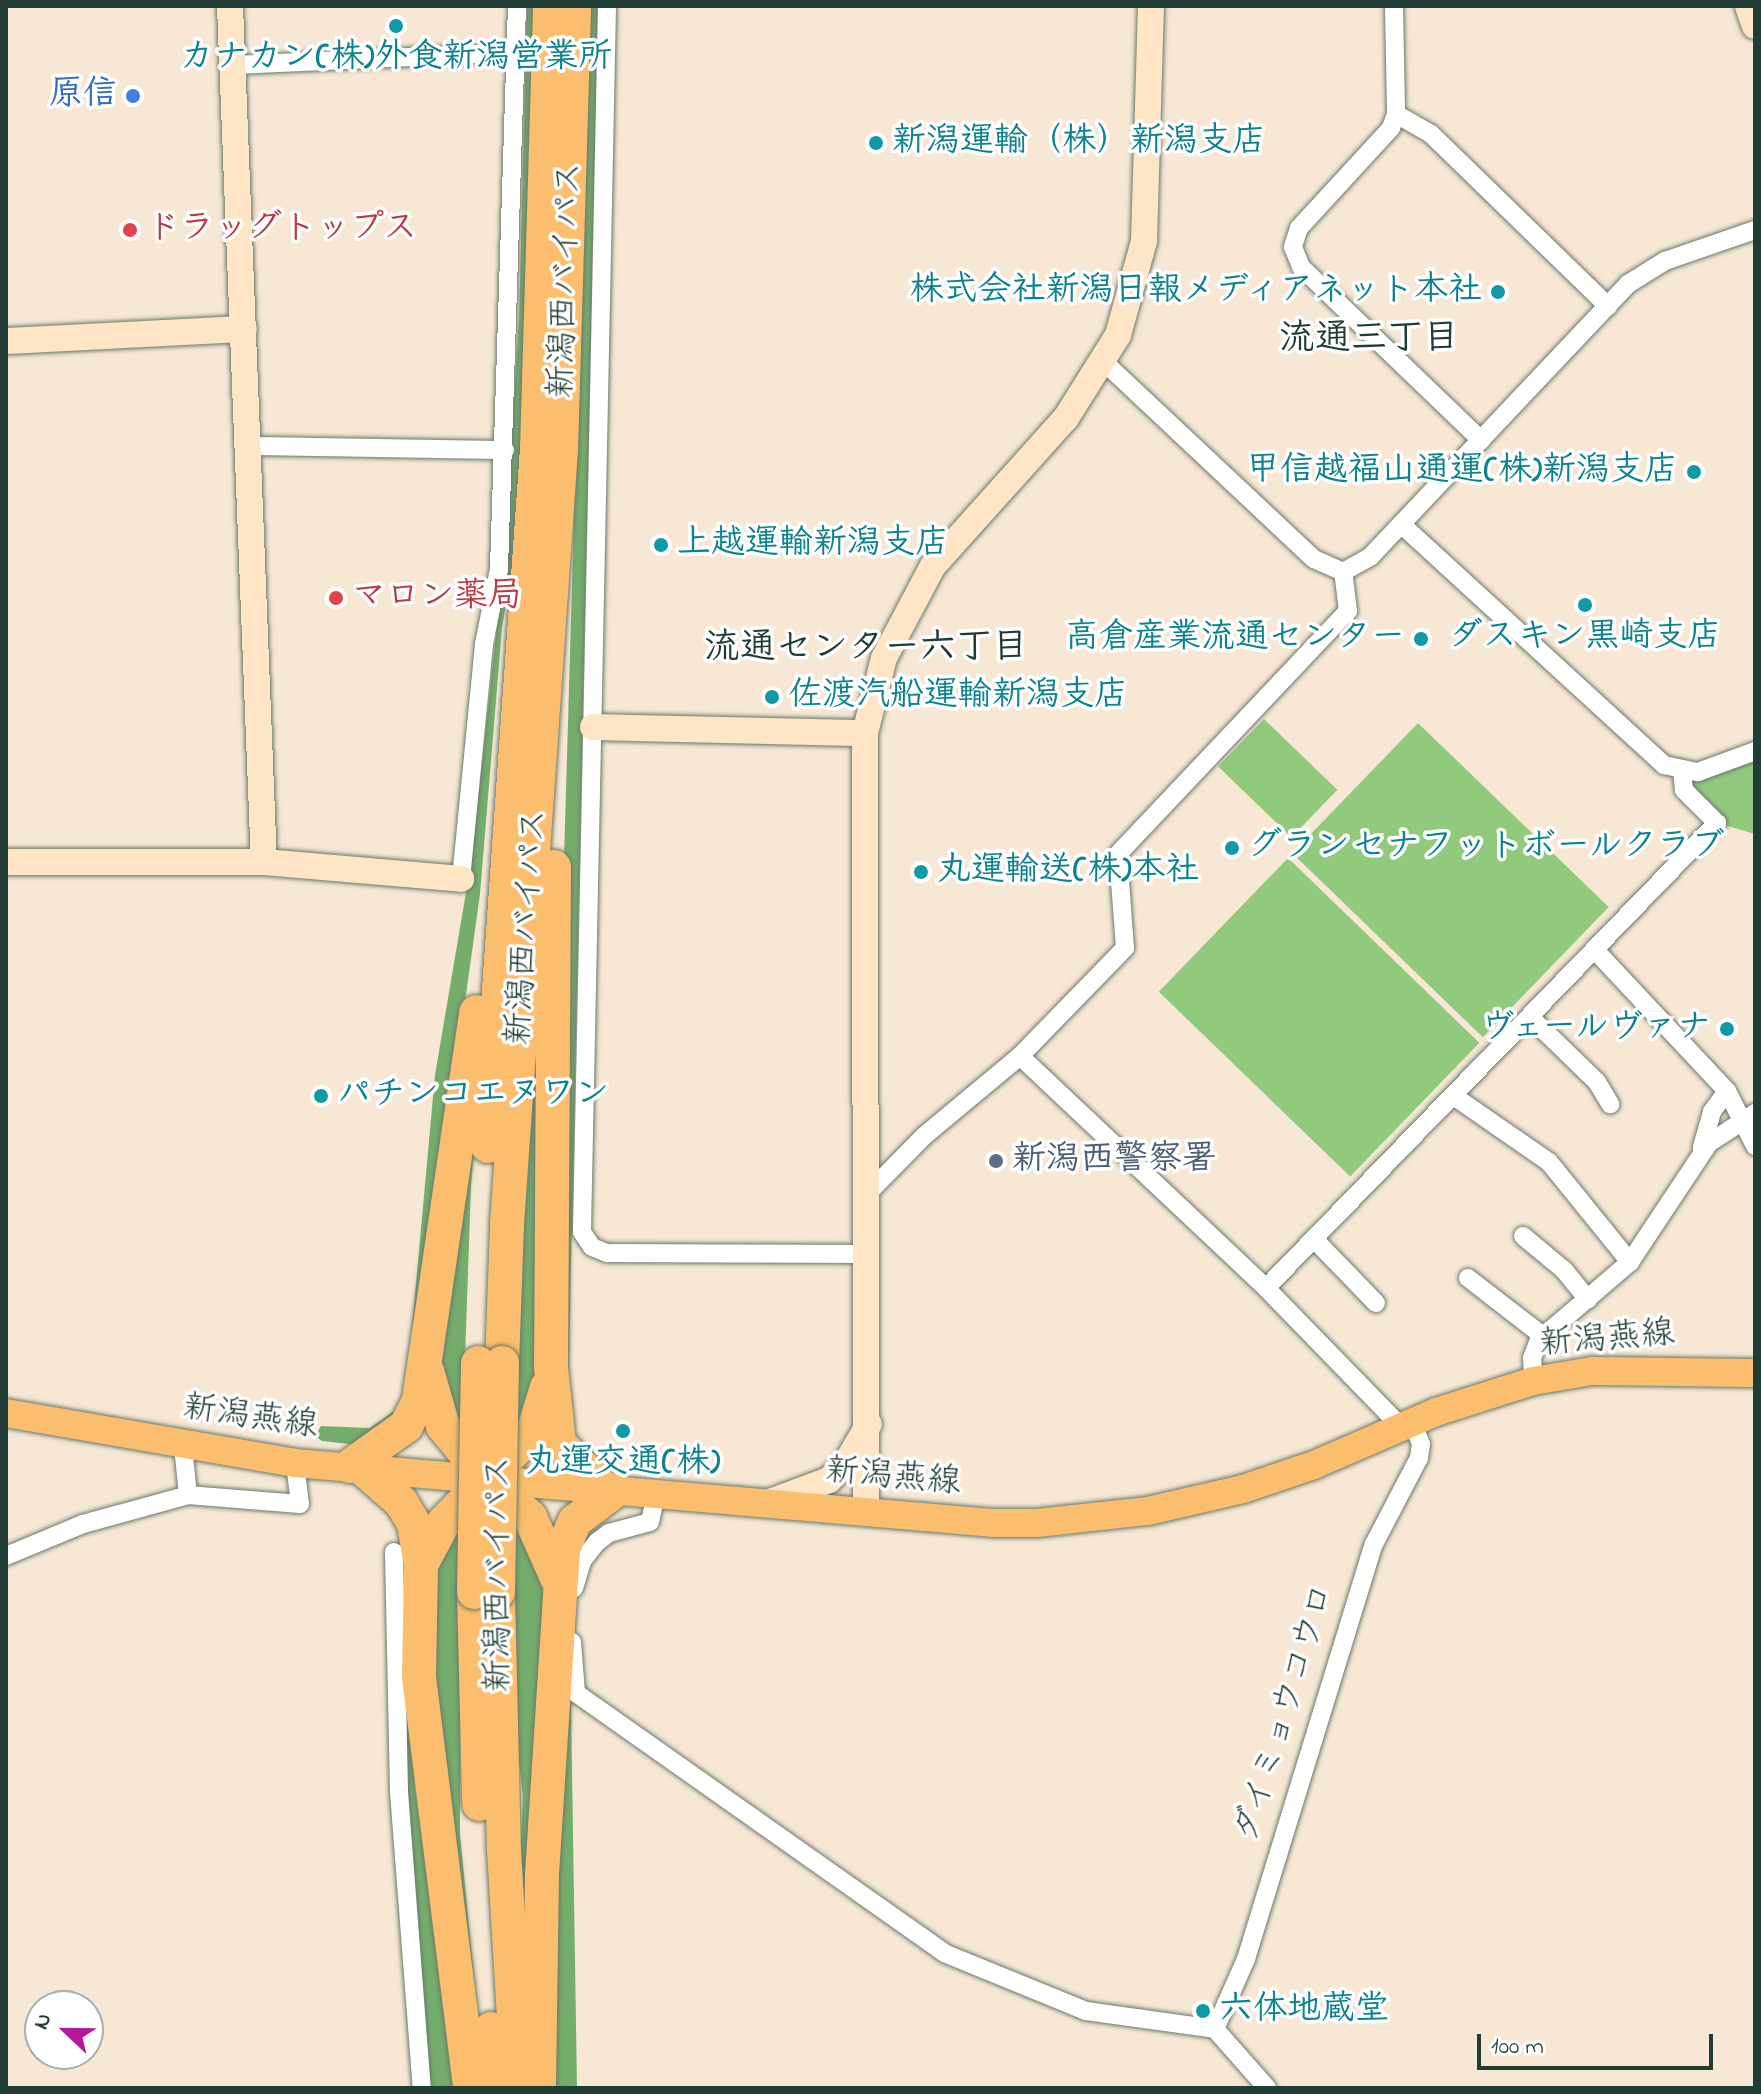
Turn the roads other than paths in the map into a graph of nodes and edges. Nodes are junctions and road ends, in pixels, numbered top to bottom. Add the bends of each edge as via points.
1 (230, 6) edge
2 (517, 6) edge
3 (550, 6) edge
4 (574, 6) edge
5 (607, 6) edge
6 (1151, 6) edge
7 (1394, 6) edge
8 (1748, 6) edge
9 (1755, 26) edge
10 (517, 52) junction
11 (233, 65) junction
12 (1396, 114) junction
13 (1755, 230) edge
14 (1608, 306) junction
15 (244, 329) junction
16 (6, 341) edge
17 (1104, 362) junction
18 (1481, 440) junction
19 (250, 446) junction
20 (505, 450) junction
21 (1401, 524) junction
22 (1343, 572) junction
23 (541, 587) junction
24 (593, 727) junction
25 (865, 733) junction
26 (1755, 751) edge
27 (1682, 771) junction
28 (6, 862) edge
29 (264, 862) junction
30 (461, 879) joint
31 (1594, 949) junction
32 (1530, 1017) junction
33 (1020, 1056) junction
34 (1727, 1091) junction
35 (1455, 1097) junction
36 (1610, 1104) dead end
37 (1747, 1116) edge
38 (1755, 1146) edge
39 (1699, 1156) junction
40 (869, 1192) junction
41 (1523, 1236) dead end
42 (1314, 1239) junction
43 (867, 1254) junction
44 (1630, 1262) junction
45 (1468, 1278) dead end
46 (1266, 1288) junction
47 (1588, 1300) junction
48 (1376, 1303) dead end
49 (1543, 1336) junction
50 (551, 1367) junction
51 (426, 1368) junction
52 (1755, 1373) edge
53 (1533, 1381) junction
54 (6, 1413) edge
55 (869, 1424) junction
56 (1406, 1424) junction
57 (183, 1446) junction
58 (295, 1463) junction
59 (356, 1467) junction
60 (489, 1481) junction
61 (610, 1490) junction
62 (656, 1493) junction
63 (188, 1495) junction
64 (770, 1502) junction
65 (866, 1513) junction
66 (6, 1556) edge
67 (407, 1559) junction
68 (559, 1586) junction
69 (486, 1592) junction
70 (1215, 2029) junction
71 (422, 2088) edge
72 (470, 2088) edge
73 (495, 2088) edge
74 (518, 2088) edge
75 (539, 2088) edge
76 (1267, 2088) edge

1 - 11 street
2 - 10 street
3 - 23 highway, 新潟西バイパス
4 - 23 highway, 新潟西バイパス via 568,306
5 - 24 street
6 - 17 street via 1144,241 1129,306
7 - 12 street
8 - 9 street
10 - 11 street
10 - 20 street
11 - 15 street
12 - 14 street via 1431,134
12 - 18 street via 1384,140 1299,228 1295,257
13 - 14 street via 1651,268
14 - 18 street
15 - 16 street
15 - 19 street
17 - 22 street via 1314,559
17 - 25 street via 1066,418 933,566 884,658
18 - 21 street
19 - 20 street
19 - 29 street
20 - 30 street via 499,569 484,644
21 - 22 street via 1362,564
21 - 27 street via 1652,757
22 - 33 street via 1348,611 1118,854 1125,948
23 - 50 highway
23 - 51 highway
23 - 69 highway, 新潟西バイパス, bridge via 510,1177 490,1363
24 - 25 street
24 - 43 street via 582,1222 586,1240 607,1253
25 - 40 street
26 - 27 street via 1698,772
27 - 31 street via 1684,790 1717,823
28 - 29 street
29 - 30 street
31 - 32 street
31 - 34 street
32 - 35 street
32 - 36 street via 1597,1082
33 - 40 street via 924,1136
33 - 46 street
34 - 37 street
34 - 39 street via 1712,1112
35 - 42 street
35 - 44 street via 1549,1162
37 - 38 street
37 - 39 street
39 - 44 street
40 - 43 street
41 - 47 street via 1564,1270
42 - 46 street
42 - 48 street
43 - 55 street
44 - 47 street
45 - 49 street
46 - 56 street
47 - 49 street
49 - 53 street via 1532,1358
50 - 60 highway via 533,1432
50 - 61 highway via 559,1443
51 - 59 highway via 406,1426
51 - 60 highway via 443,1426
52 - 53 main road, 新潟燕線 via 1592,1371
53 - 56 main road, 新潟燕線
54 - 57 main road, 新潟燕線
55 - 64 street via 829,1480
55 - 65 street
56 - 65 main road, 新潟燕線 via 1243,1489 1148,1511 994,1523
56 - 70 street, ダイミョウコウロ via 1421,1444 1419,1458 1374,1544 1246,1959
57 - 58 main road, 新潟燕線
57 - 63 street
58 - 59 main road, 新潟燕線
58 - 63 street via 300,1504
59 - 60 main road, 新潟燕線
59 - 67 highway via 409,1512
60 - 61 main road, 新潟燕線
60 - 67 highway
60 - 68 highway via 538,1528
61 - 62 main road, 新潟燕線
61 - 68 highway via 571,1527
62 - 64 main road, 新潟燕線
62 - 70 street via 650,1522 609,1533 588,1553 575,1577 571,1655 576,1693 944,1953 1086,2011
63 - 66 street via 83,1524
64 - 65 main road, 新潟燕線
67 - 71 street via 400,1807
67 - 72 highway
68 - 75 highway via 542,1889
69 - 73 highway, 新潟西バイパス via 480,1853
69 - 74 highway, 新潟西バイパス
70 - 76 street

